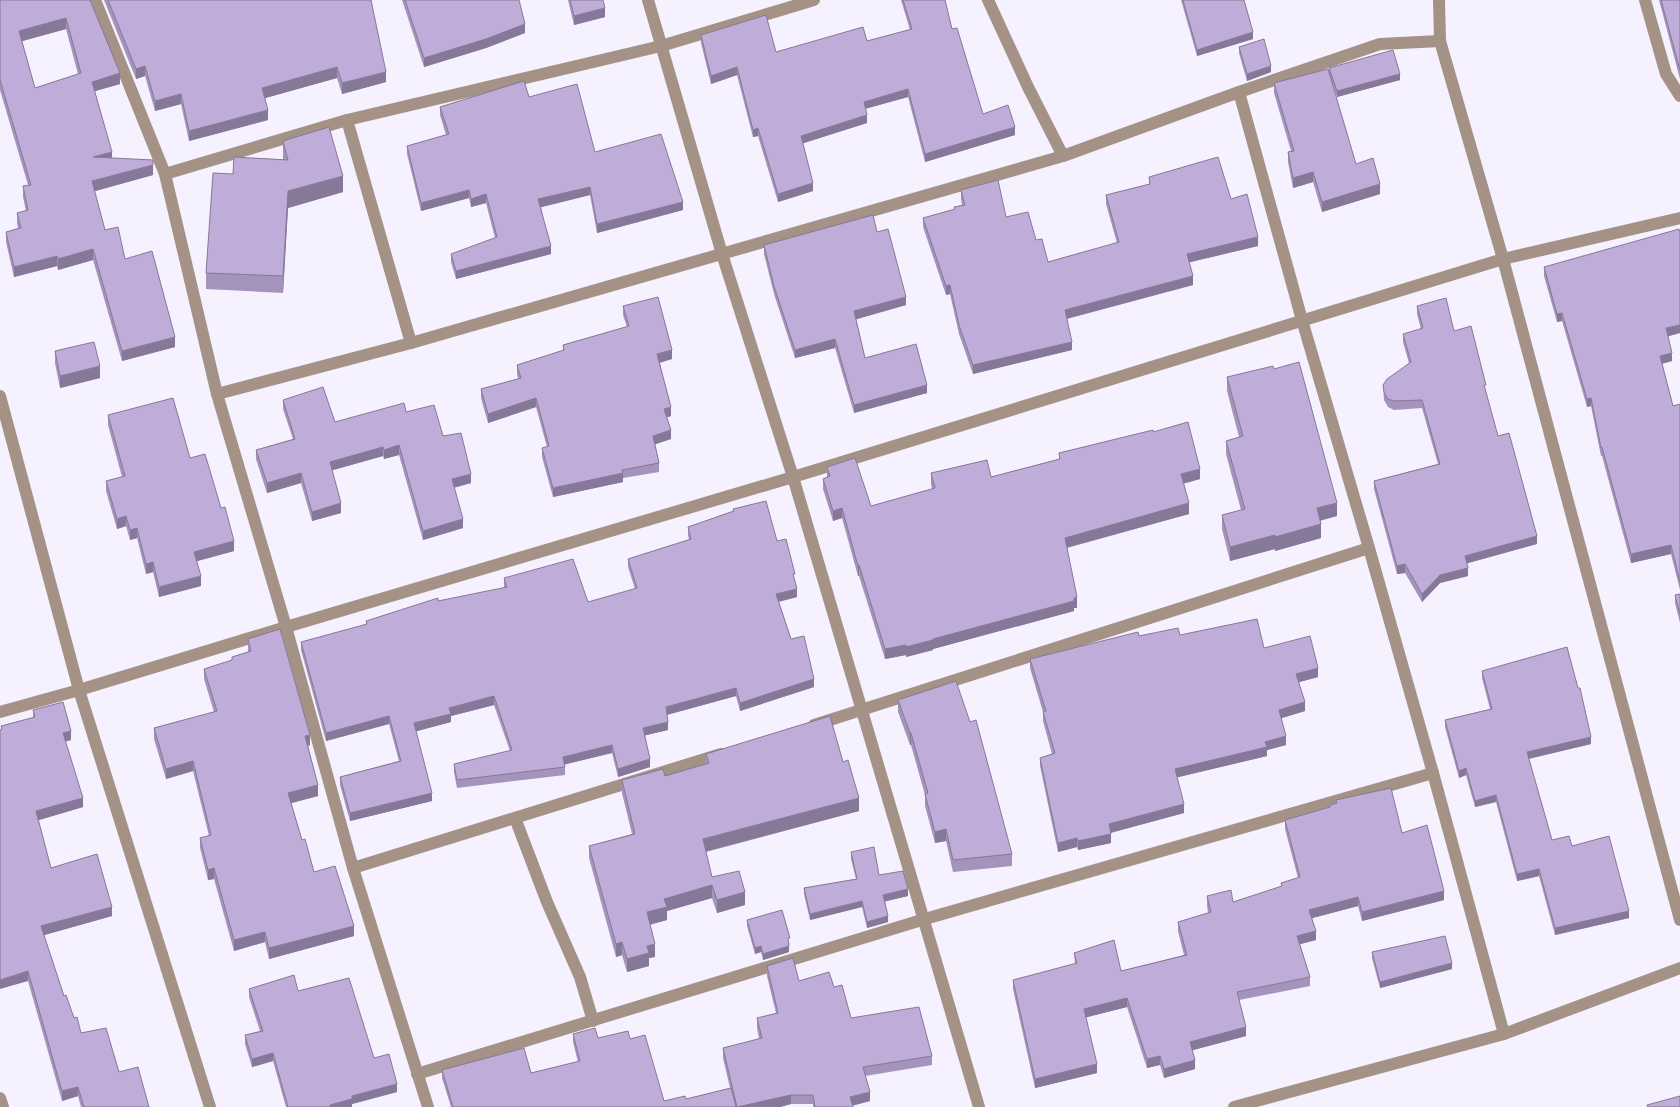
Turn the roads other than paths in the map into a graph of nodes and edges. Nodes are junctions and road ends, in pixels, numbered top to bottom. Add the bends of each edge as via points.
1 (95, 0) edge
2 (648, 0) edge
3 (814, 0) edge
4 (988, 0) edge
5 (1439, 0) edge
6 (1645, 0) edge
7 (1440, 41) junction
8 (661, 46) junction
9 (1239, 92) junction
10 (1680, 96) edge
11 (347, 120) junction
12 (1062, 156) junction
13 (165, 174) junction
14 (1680, 218) edge
15 (722, 254) junction
16 (1503, 259) junction
17 (1302, 320) junction
18 (411, 343) junction
19 (216, 394) junction
20 (0, 396) edge
21 (793, 477) junction
22 (1369, 548) junction
23 (286, 627) junction
24 (79, 690) junction
25 (863, 710) junction
26 (0, 712) edge
27 (806, 727) edge
28 (731, 751) edge
29 (1433, 773) junction
30 (515, 818) junction
31 (353, 868) junction
32 (925, 919) junction
33 (1680, 920) edge
34 (1680, 968) edge
35 (593, 1020) junction
36 (1504, 1034) junction
37 (417, 1074) junction
38 (0, 1098) edge
39 (3, 1107) edge
40 (210, 1107) edge
41 (428, 1107) edge
42 (979, 1107) edge
43 (1234, 1107) edge

1 - 13 street
2 - 8 street
3 - 8 street
4 - 12 street
5 - 7 street
6 - 10 street via 1666,74
7 - 9 street via 1380,44
7 - 16 street
8 - 11 street
8 - 15 street
9 - 12 street
9 - 17 street
11 - 13 street
11 - 18 street
12 - 15 street
13 - 19 street
14 - 16 street
15 - 18 street
15 - 21 street
16 - 17 street
16 - 33 street
17 - 21 street
17 - 22 street
18 - 19 street
19 - 23 street
20 - 24 street
21 - 23 street
21 - 25 street
22 - 25 street
22 - 29 street
23 - 24 street
23 - 31 street
24 - 26 street
24 - 40 street
25 - 27 street
25 - 32 street
28 - 30 street
29 - 32 street
29 - 36 street
30 - 31 street
30 - 35 street via 580,977
31 - 37 street
32 - 35 street
32 - 42 street
34 - 36 street
35 - 37 street
36 - 43 street
37 - 41 street
38 - 39 street

